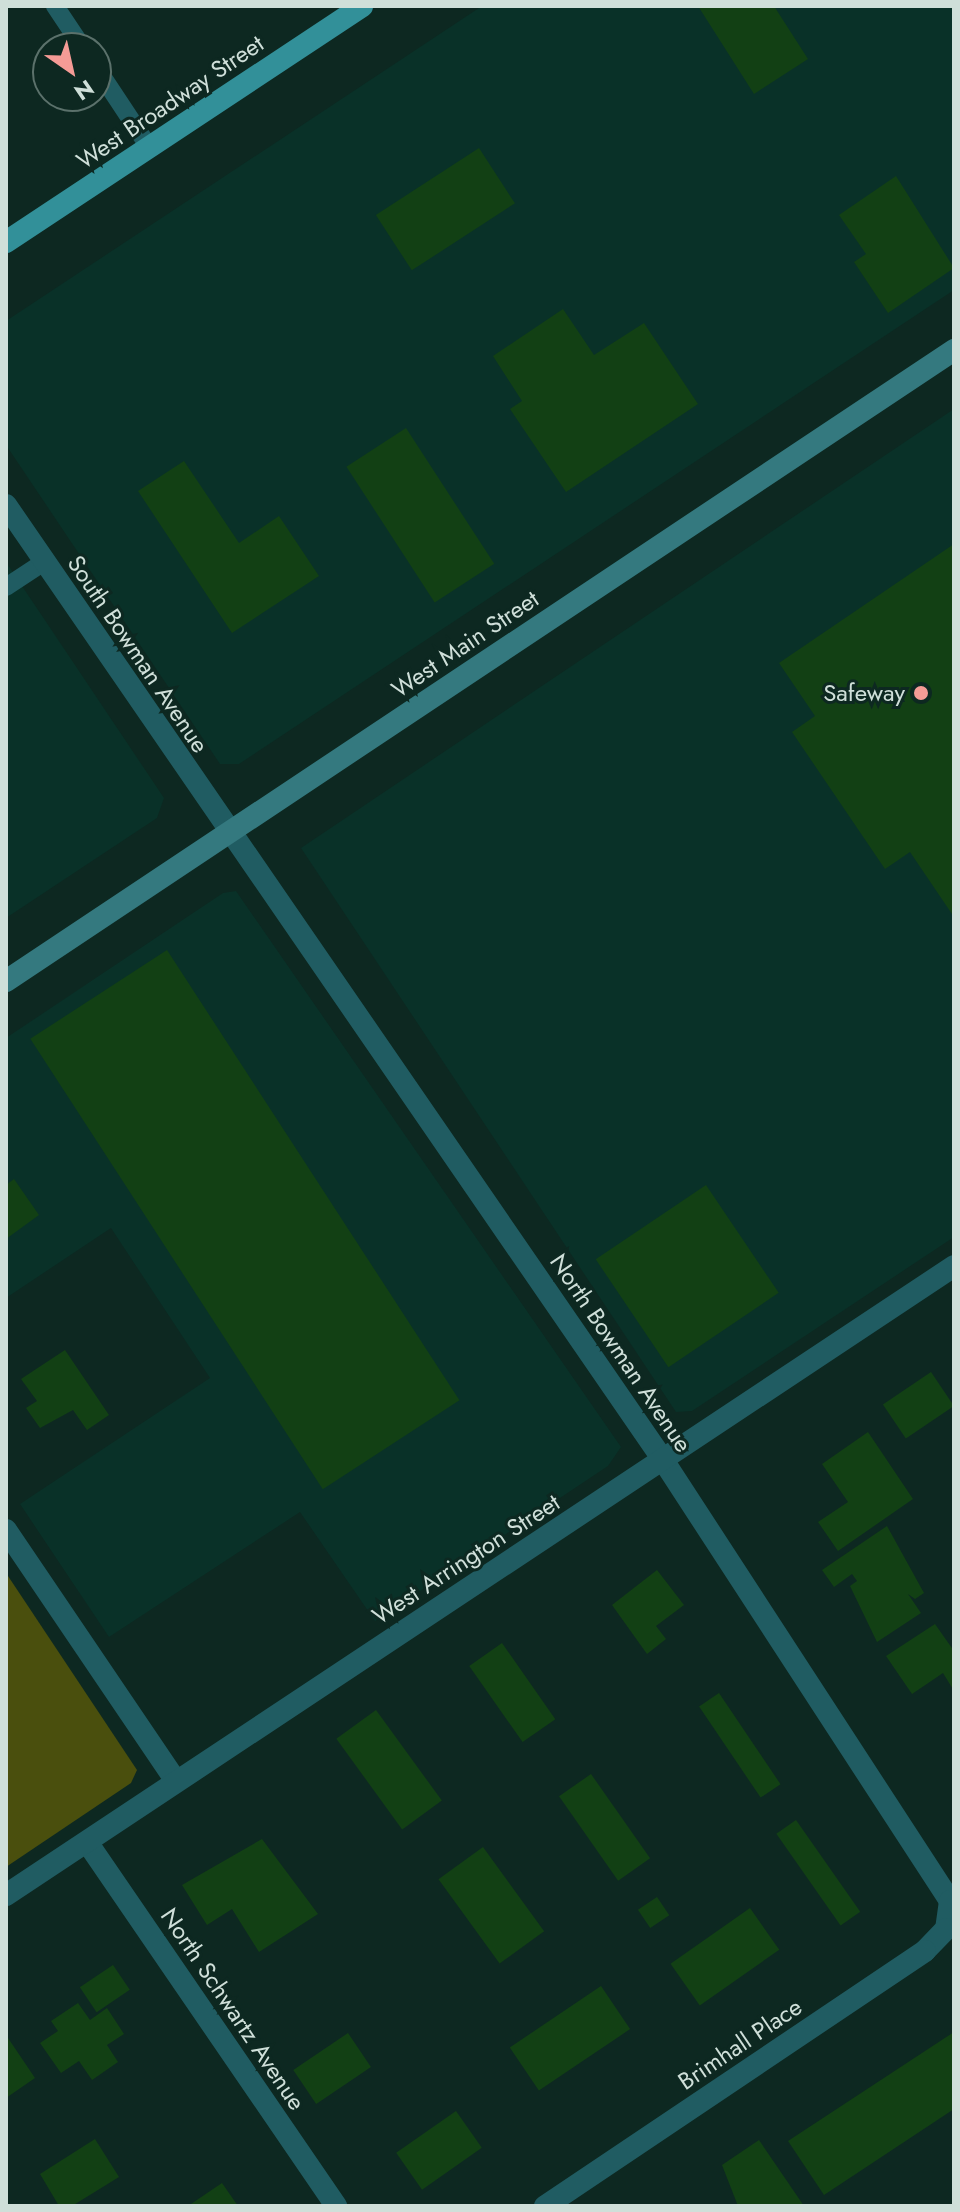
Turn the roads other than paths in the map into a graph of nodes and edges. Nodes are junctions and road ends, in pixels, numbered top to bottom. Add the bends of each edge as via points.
1 (55, 6) edge
2 (362, 6) edge
3 (72, 32) edge
4 (112, 91) edge
5 (149, 147) junction
6 (6, 242) edge
7 (954, 350) edge
8 (6, 505) edge
9 (44, 562) junction
10 (6, 587) edge
11 (228, 833) junction
12 (6, 981) edge
13 (954, 1266) edge
14 (663, 1460) junction
15 (6, 1530) edge
16 (176, 1781) junction
17 (87, 1842) junction
18 (6, 1895) edge
19 (951, 1914) joint
20 (336, 2206) edge
21 (545, 2206) edge

1 - 3 lane
2 - 5 main road, West Broadway Street
4 - 5 lane
5 - 6 main road, West Broadway Street
7 - 11 main road, West Main Street
8 - 9 street, South Bowman Avenue
9 - 10 lane
9 - 11 street, South Bowman Avenue
11 - 12 main road, West Main Street
11 - 14 street, North Bowman Avenue
13 - 14 street, West Arrington Street
14 - 16 street, West Arrington Street
14 - 19 street, North Bowman Avenue via 938,1873
15 - 16 street
16 - 17 street, West Arrington Street
17 - 18 street, West Arrington Street
17 - 20 street, North Schwartz Avenue
19 - 21 street, Brimhall Place via 925,1951

